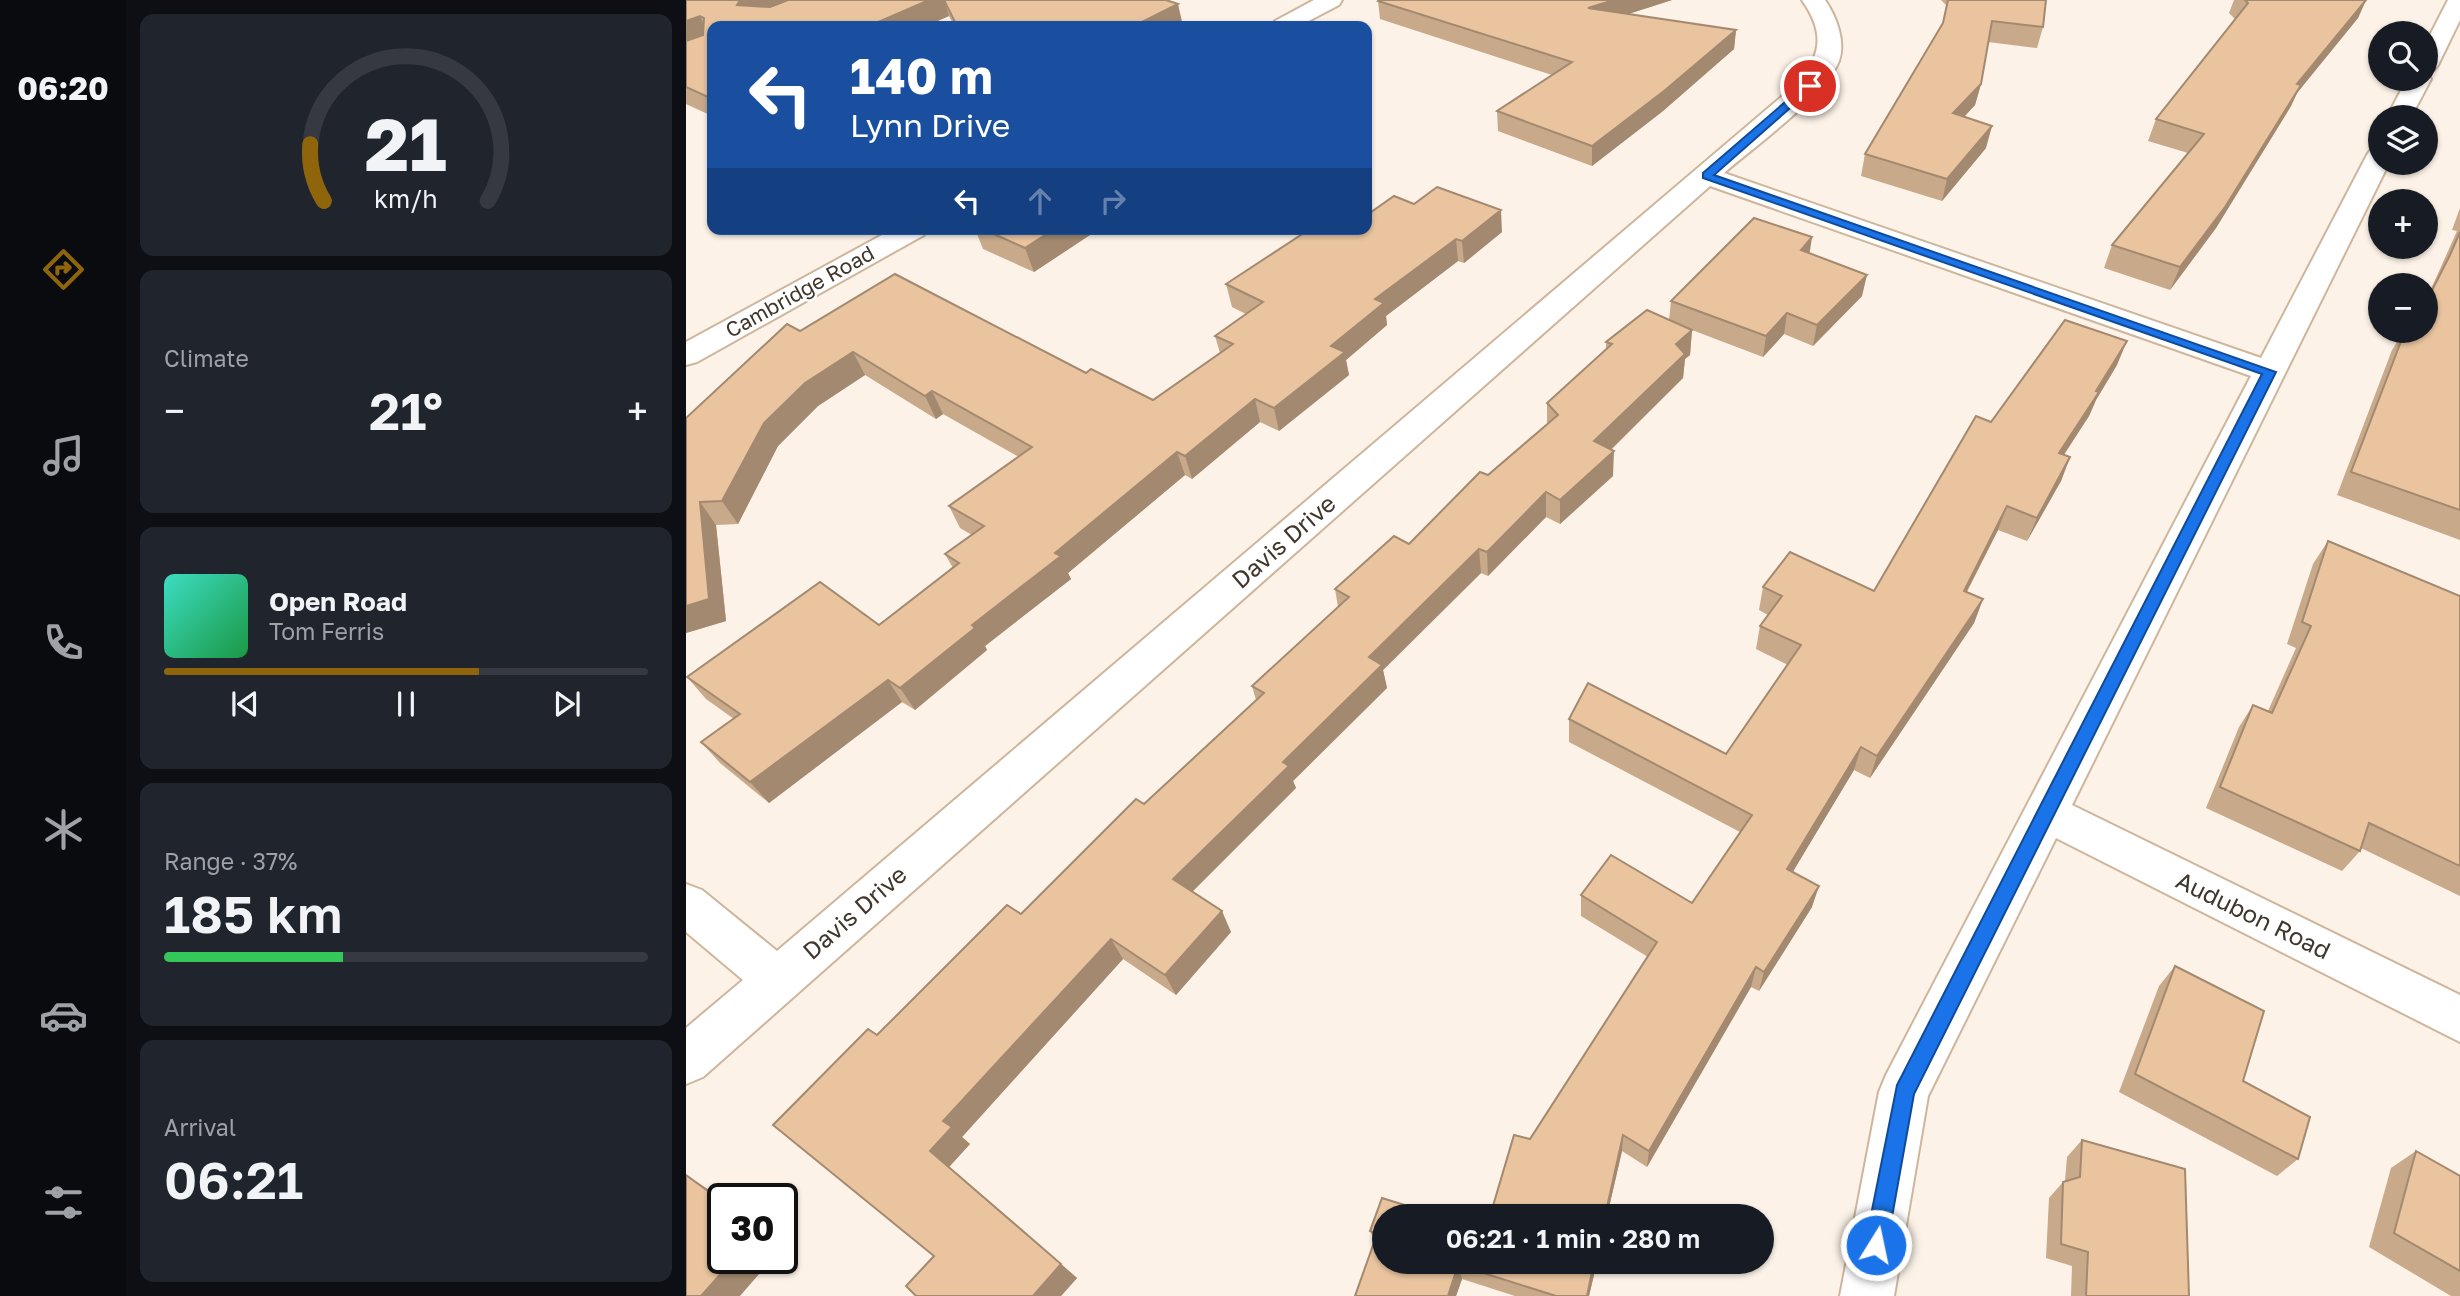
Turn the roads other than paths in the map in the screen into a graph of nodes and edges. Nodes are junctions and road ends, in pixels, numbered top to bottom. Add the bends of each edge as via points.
1 (1331, 0) edge
2 (1814, 0) edge
3 (2459, 0) edge
4 (1292, 21) edge
5 (2438, 41) edge
6 (2370, 175) edge
7 (1706, 176) junction
8 (903, 235) edge
9 (686, 355) edge
10 (2270, 372) junction
11 (2045, 812) junction
12 (686, 904) edge
13 (778, 980) junction
14 (2460, 1019) edge
15 (686, 1060) edge
16 (1867, 1296) edge

1 - 4 street
2 - 7 street, Davis Drive via 1822,9 1828,31 1828,59 1810,86
3 - 5 street
6 - 10 street
7 - 10 street
7 - 13 street, Davis Drive
8 - 9 street, Cambridge Road
10 - 11 street
11 - 14 street, Audubon Road
11 - 16 street via 1904,1092
12 - 13 street
13 - 15 street, Davis Drive

